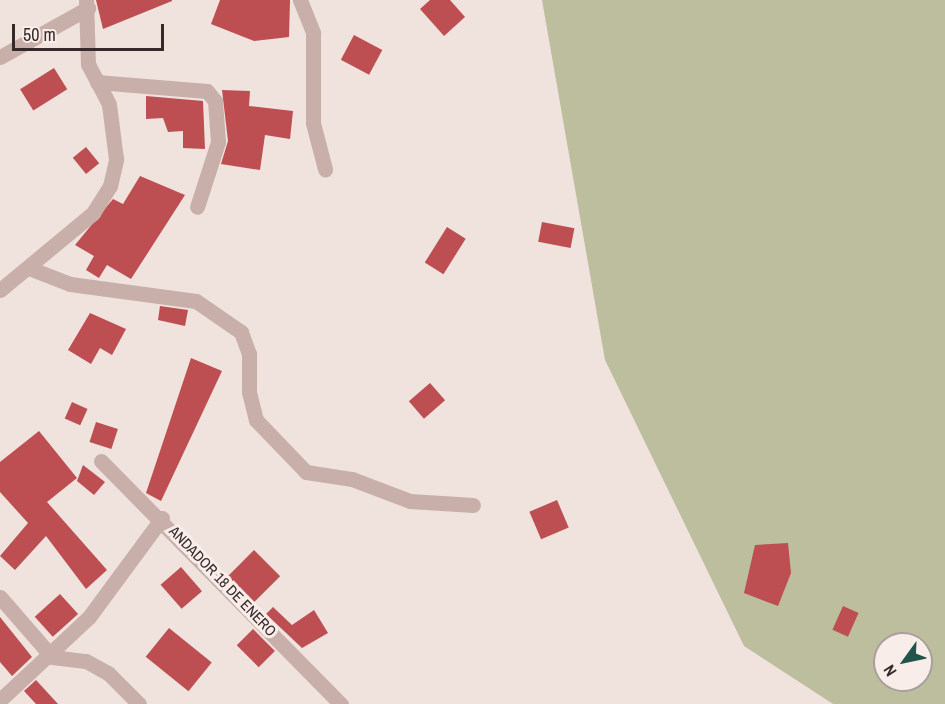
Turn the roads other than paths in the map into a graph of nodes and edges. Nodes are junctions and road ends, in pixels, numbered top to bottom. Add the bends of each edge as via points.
1 (300, 0) edge
2 (87, 4) edge
3 (0, 57) edge
4 (97, 82) junction
5 (325, 169) dead end
6 (197, 207) dead end
7 (28, 268) junction
8 (0, 290) edge
9 (101, 461) dead end
10 (473, 505) dead end
11 (162, 519) junction
12 (0, 597) edge
13 (52, 657) junction
14 (0, 700) edge
15 (139, 704) edge
16 (341, 704) edge

1 - 5 street via 313,33 313,123
2 - 3 street
2 - 4 street via 88,64
4 - 6 street via 207,91 215,101 218,142
4 - 7 street via 109,104 116,159 110,186 93,213
7 - 8 street
7 - 10 street via 69,284 196,301 241,332 249,354 249,392 256,420 306,472 352,479 410,501
9 - 11 street, ANDADOR 18 DE ENERO
11 - 13 street via 89,617
11 - 16 street, ANDADOR 18 DE ENERO
12 - 13 street
13 - 14 street
13 - 15 street via 86,661 108,673

